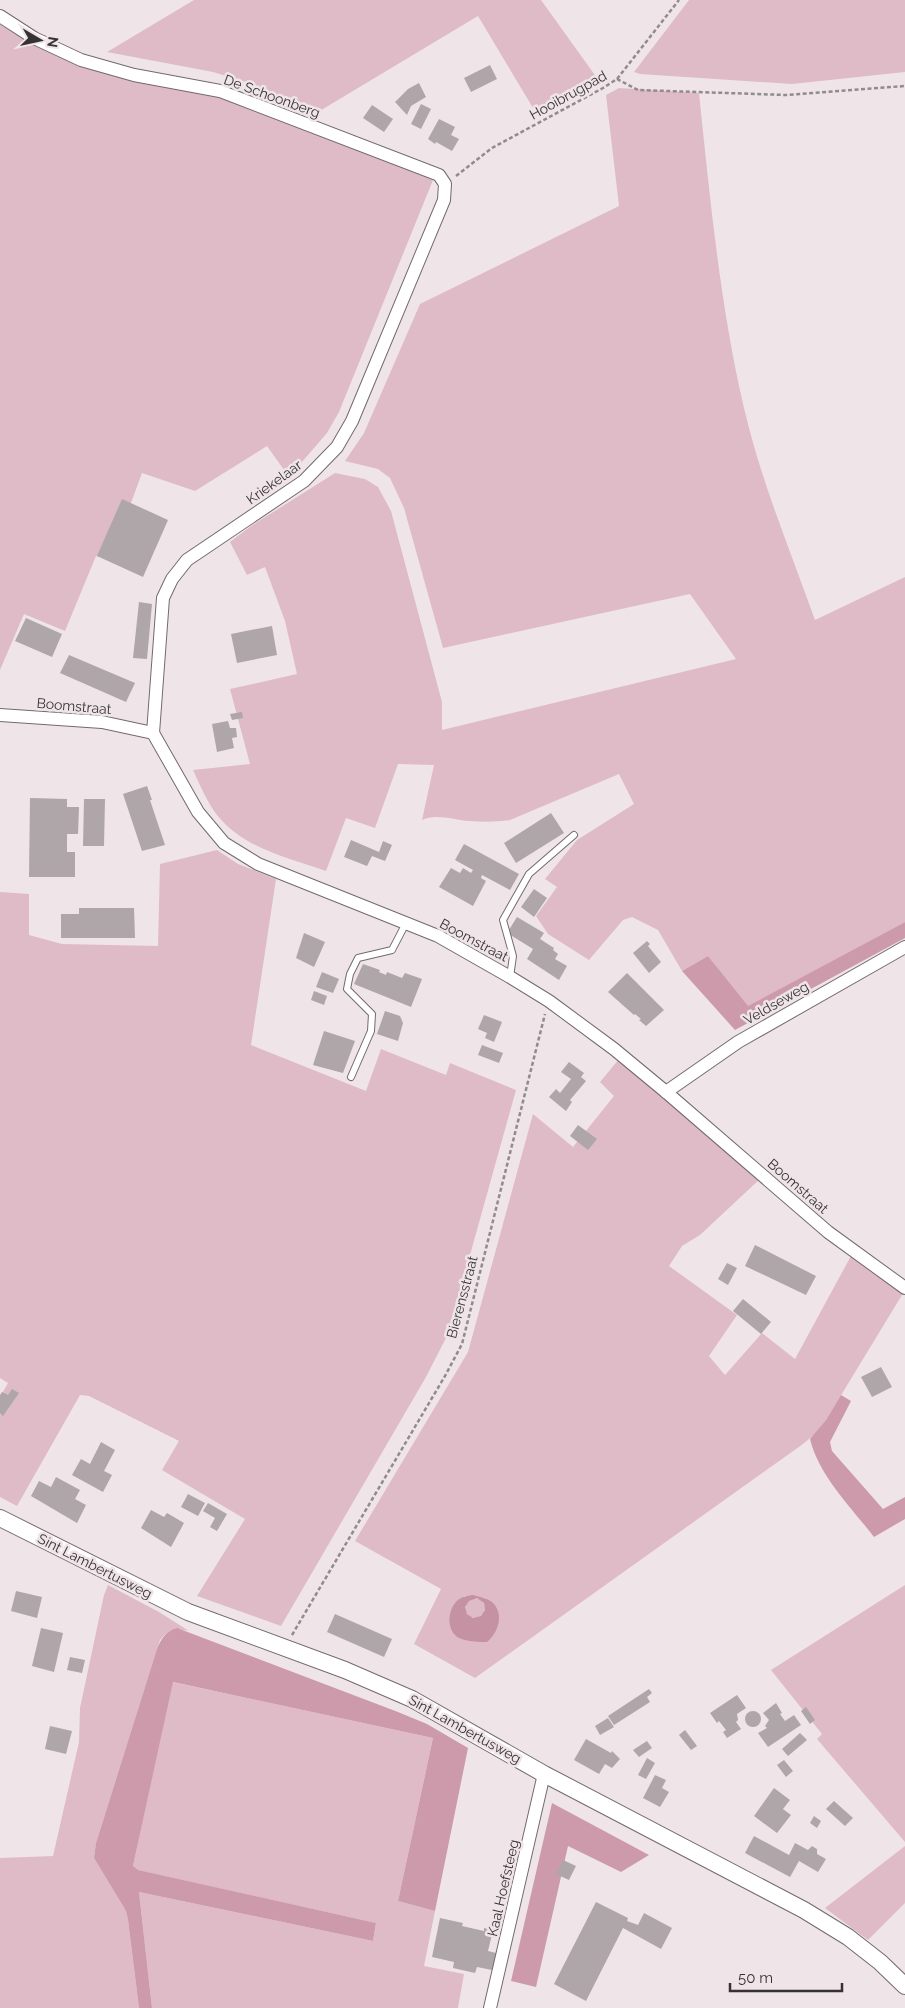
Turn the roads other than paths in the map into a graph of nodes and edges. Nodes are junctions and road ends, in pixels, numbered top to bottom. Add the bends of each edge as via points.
1 (0, 16) edge
2 (445, 184) joint
3 (0, 716) edge
4 (153, 733) junction
5 (574, 835) dead end
6 (406, 923) junction
7 (905, 948) edge
8 (510, 977) junction
9 (351, 1077) dead end
10 (666, 1092) junction
11 (905, 1288) edge
12 (0, 1518) edge
13 (544, 1774) junction
14 (905, 1986) edge
15 (490, 2008) edge

1 - 2 street, De Schoonberg via 34,38 81,60 134,75 220,91 439,175
2 - 4 street, Kriekelaar via 444,200 352,421 337,447 304,482 187,560 172,579 163,598
3 - 4 street, Boomstraat via 102,722
4 - 6 street, Boomstraat via 198,812 224,843 258,864
5 - 8 lane via 529,874 502,920 512,956
6 - 8 street, Boomstraat via 438,936
6 - 9 lane via 392,950 358,958 350,974 347,989 372,1014 371,1031
7 - 10 street, Veldseweg via 738,1042
8 - 10 street, Boomstraat via 549,1001
10 - 11 street, Boomstraat via 828,1232
12 - 13 street, Sint Lambertusweg via 188,1612 345,1670 412,1699
13 - 14 street, Sint Lambertusweg via 804,1910 848,1937
13 - 15 street, Kaal Hoefsteeg

